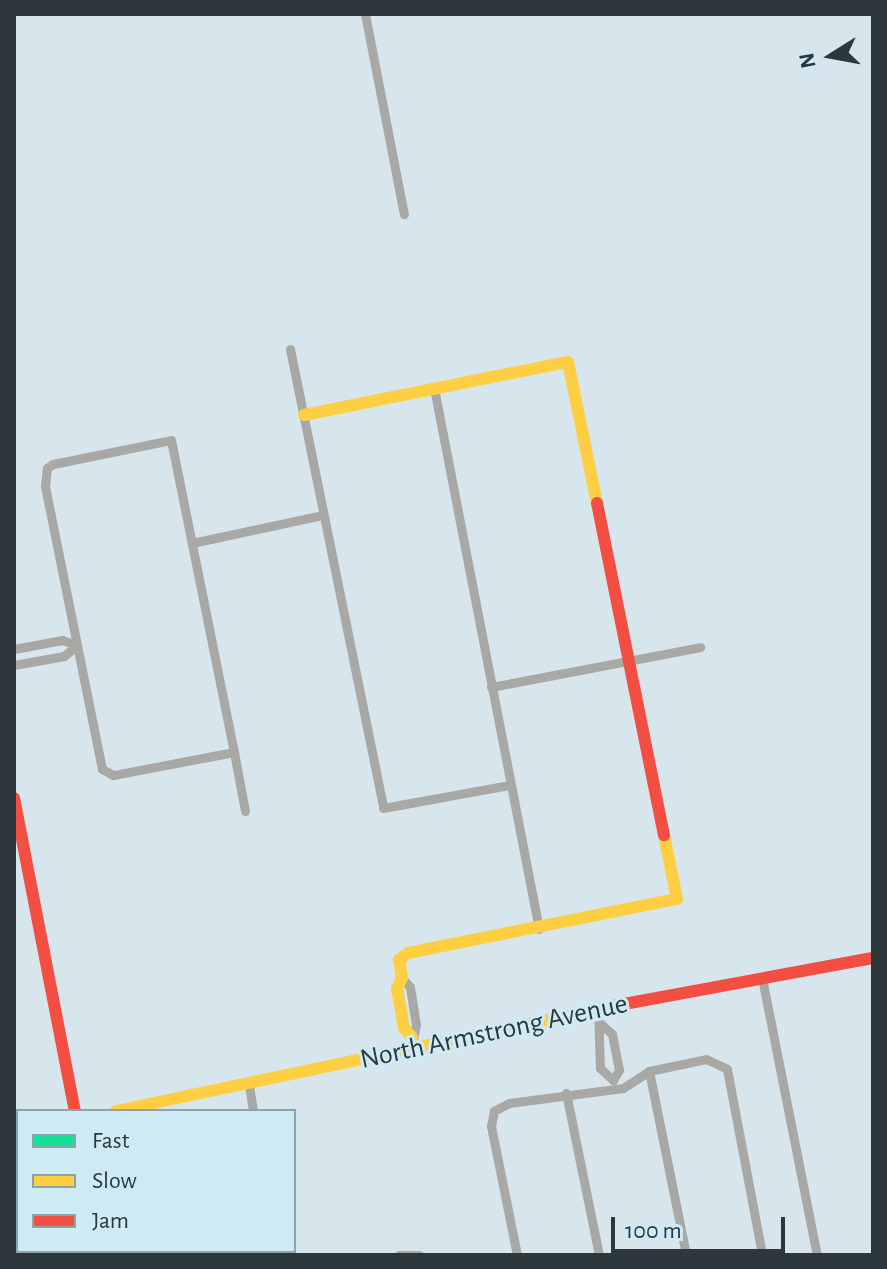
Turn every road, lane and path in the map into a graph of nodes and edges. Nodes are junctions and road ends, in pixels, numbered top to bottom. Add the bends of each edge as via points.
1 (365, 14) edge
2 (404, 214) dead end
3 (290, 349) dead end
4 (434, 388) junction
5 (304, 415) junction
6 (323, 515) junction
7 (192, 543) junction
8 (77, 645) junction
9 (700, 647) dead end
10 (14, 649) edge
11 (629, 660) junction
12 (14, 665) edge
13 (491, 687) junction
14 (234, 752) junction
15 (510, 785) junction
16 (14, 798) edge
17 (245, 811) dead end
18 (539, 929) junction
19 (873, 958) edge
20 (762, 978) junction
21 (598, 1009) junction
22 (601, 1024) junction
23 (413, 1042) junction
24 (617, 1057) junction
25 (599, 1061) junction
26 (649, 1071) junction
27 (249, 1085) junction
28 (614, 1085) junction
29 (566, 1093) junction
30 (75, 1109) edge
31 (126, 1109) edge
32 (253, 1109) edge
33 (399, 1255) edge
34 (419, 1255) edge
35 (517, 1255) edge
36 (599, 1255) edge
37 (686, 1255) edge
38 (762, 1255) edge
39 (817, 1255) edge

1 - 2 street
3 - 5 street
4 - 5 street
4 - 11 street via 568,362
4 - 13 street
5 - 6 street
6 - 7 street
6 - 15 street via 383,808
7 - 8 street via 171,440 47,468 45,486
7 - 14 street
8 - 10 street via 62,640
8 - 12 street via 64,656
8 - 14 street via 106,774
9 - 11 street
11 - 13 street
11 - 18 street via 677,899
13 - 15 street
14 - 17 street
15 - 18 street
16 - 30 street
18 - 23 street via 408,953 399,960 399,1002
19 - 20 street, North Armstrong Avenue
20 - 21 street, North Armstrong Avenue
20 - 39 street
21 - 22 street
21 - 23 street, North Armstrong Avenue
22 - 24 street via 612,1034
22 - 25 street via 595,1040
23 - 27 street, North Armstrong Avenue
24 - 25 street
24 - 28 street
25 - 28 street
26 - 28 street
26 - 37 street
26 - 38 street via 706,1059 727,1069
27 - 31 street, North Armstrong Avenue
27 - 32 street
28 - 29 street
29 - 35 street via 509,1103 494,1111 491,1126
29 - 36 street
33 - 34 street

